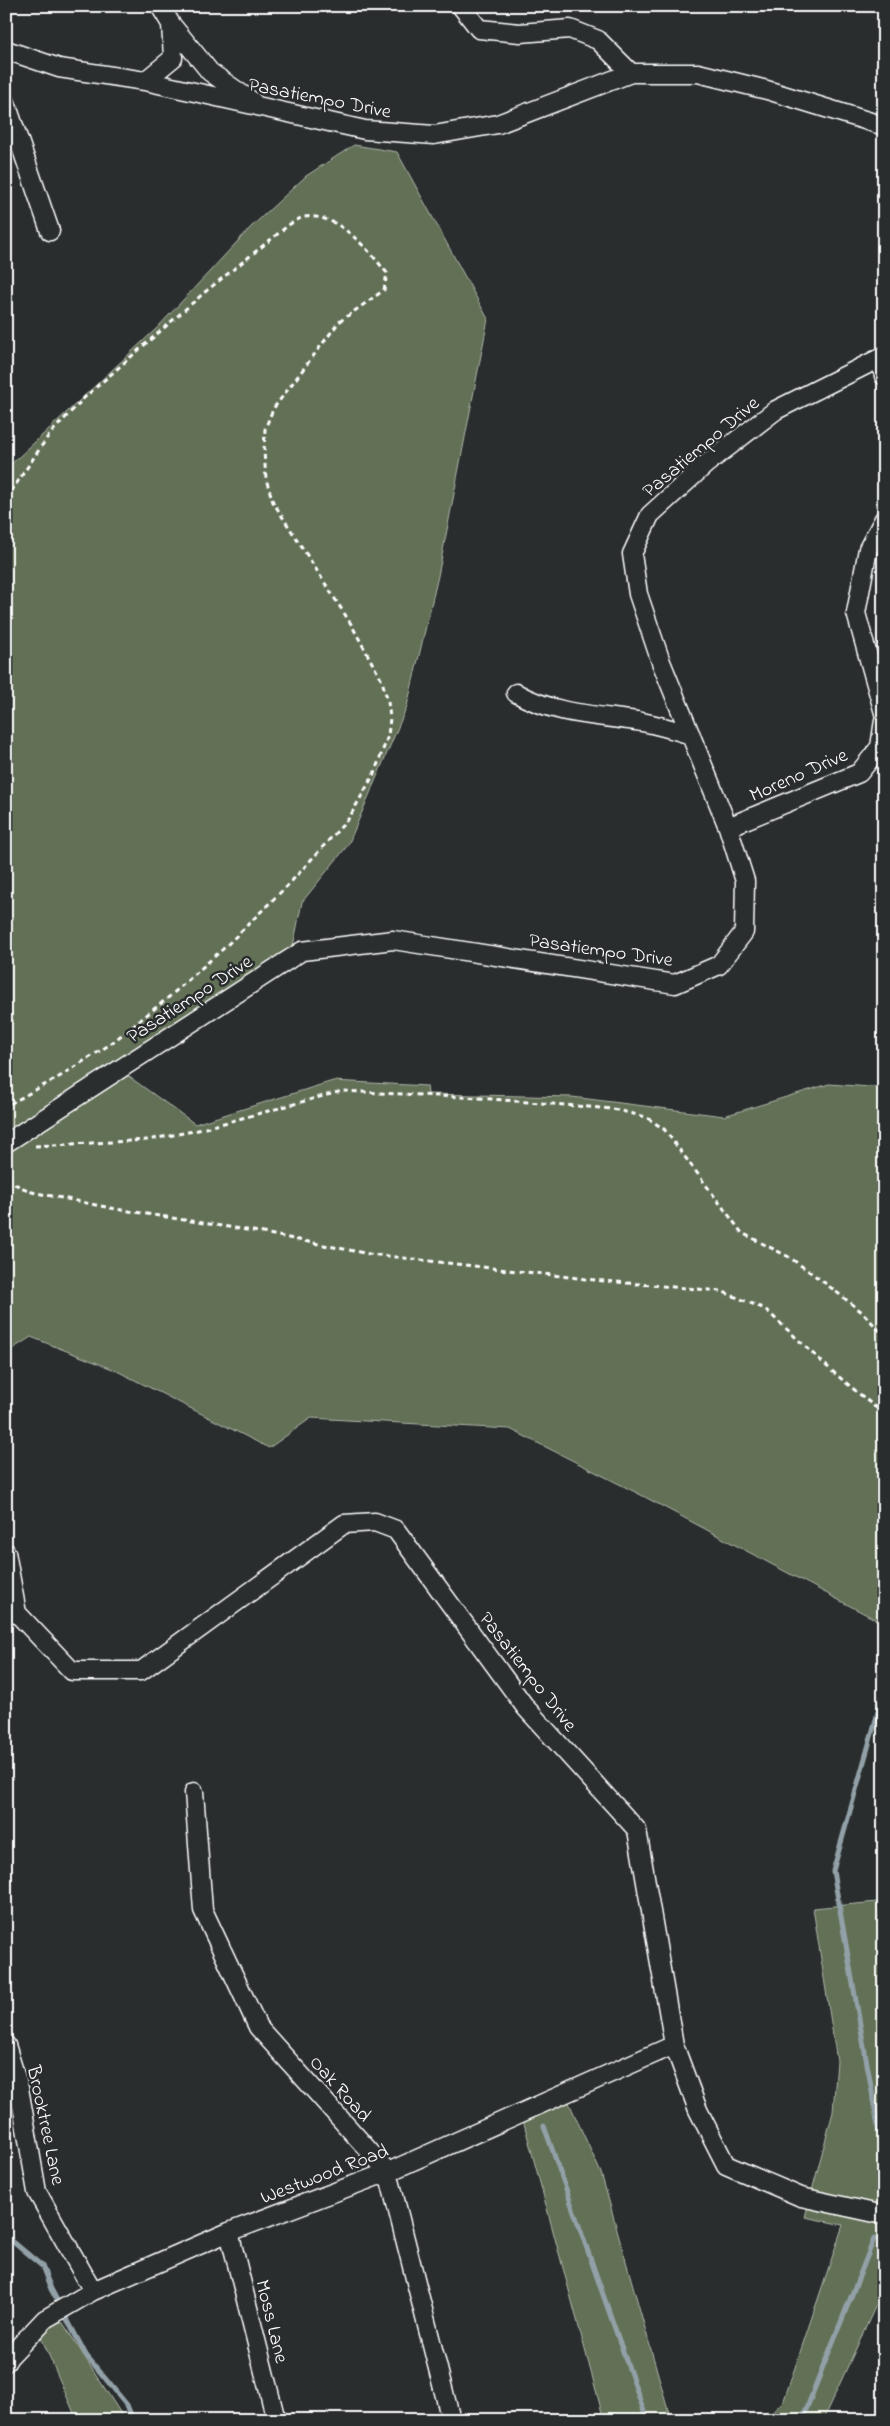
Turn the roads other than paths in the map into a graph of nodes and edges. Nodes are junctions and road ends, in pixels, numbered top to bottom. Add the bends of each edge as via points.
1 (160, 6) edge
2 (461, 6) edge
3 (171, 24) junction
4 (6, 50) edge
5 (631, 73) junction
6 (145, 81) junction
7 (6, 103) edge
8 (261, 109) junction
9 (884, 126) edge
10 (50, 231) dead end
11 (882, 357) edge
12 (884, 376) edge
13 (884, 520) edge
14 (516, 693) dead end
15 (884, 713) edge
16 (884, 720) edge
17 (690, 734) junction
18 (728, 827) junction
19 (6, 1143) edge
20 (6, 1552) edge
21 (194, 1792) dead end
22 (6, 2045) edge
23 (674, 2045) junction
24 (388, 2172) junction
25 (884, 2215) edge
26 (229, 2232) junction
27 (93, 2291) junction
28 (6, 2362) edge
29 (276, 2420) edge
30 (451, 2420) edge

1 - 3 street
2 - 5 street via 479,29 520,33 570,29 598,40
3 - 6 street via 173,58
3 - 8 street via 210,72
4 - 6 street, Pasatiempo Drive via 59,68
5 - 8 street, Pasatiempo Drive via 498,124 434,135 365,130
5 - 9 street, Pasatiempo Drive via 698,73 767,90
6 - 8 street, Pasatiempo Drive
7 - 10 street
11 - 12 street
11 - 17 street, Pasatiempo Drive via 776,410 706,464 650,515 632,554 638,594
13 - 15 street via 868,549 856,613
14 - 17 street via 535,704 590,716 642,722
16 - 18 street, Moreno Drive via 880,746 859,773
17 - 18 street, Pasatiempo Drive
18 - 19 street, Pasatiempo Drive via 745,881 744,932 719,965 675,984 393,940 302,951
20 - 23 street, Pasatiempo Drive via 17,1613 72,1671 141,1671 344,1524 375,1522 396,1530 526,1708 637,1830
21 - 24 street, Oak Road via 203,1910 258,2027
22 - 27 street, Brooktree Lane via 19,2088 37,2192
23 - 24 street, Westwood Road
23 - 25 street, Pasatiempo Drive via 698,2110 726,2166 801,2197
24 - 26 street, Westwood Road
24 - 30 street, Oak Road
26 - 27 street, Westwood Road
26 - 29 street, Moss Lane
27 - 28 street, Westwood Road via 45,2319 8,2356

